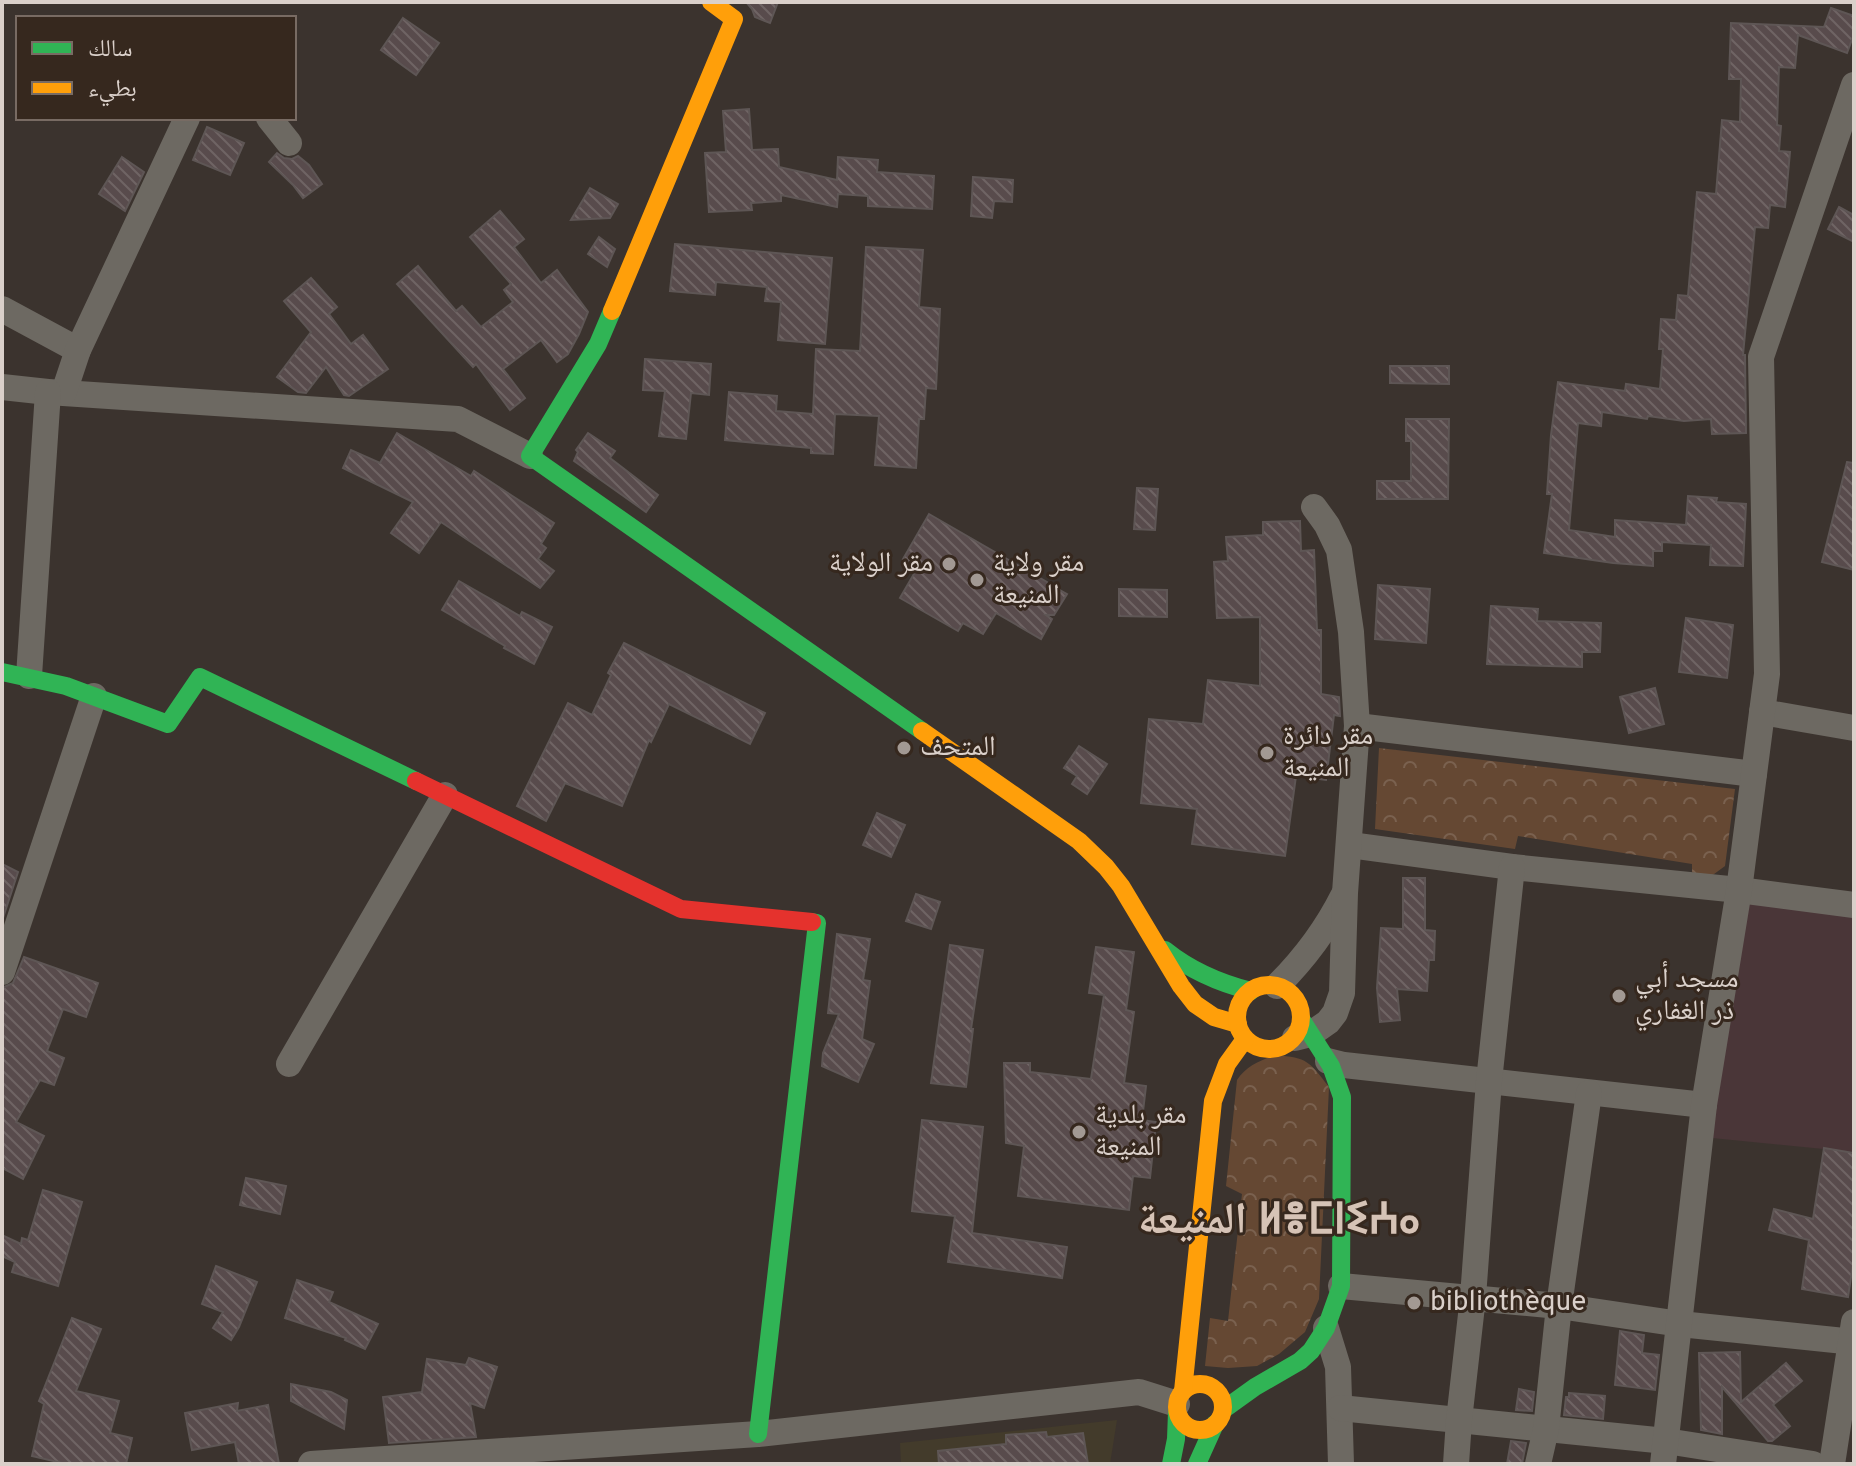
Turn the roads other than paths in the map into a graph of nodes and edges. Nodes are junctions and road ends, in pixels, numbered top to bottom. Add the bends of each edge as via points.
1 (711, 2) edge
2 (737, 11) edge
3 (1854, 85) edge
4 (186, 120) edge
5 (271, 120) edge
6 (289, 143) dead end
7 (2, 309) edge
8 (78, 350) junction
9 (2, 387) edge
10 (56, 392) junction
11 (530, 456) junction
12 (1314, 507) dead end
13 (2, 672) edge
14 (29, 676) junction
15 (94, 696) junction
16 (1762, 712) junction
17 (1357, 726) junction
18 (1854, 728) edge
19 (1754, 774) junction
20 (445, 795) junction
21 (1350, 845) junction
22 (1512, 867) junction
23 (1739, 890) junction
24 (1345, 893) junction
25 (1854, 905) edge
26 (1151, 938) junction
27 (2, 972) edge
28 (1277, 986) junction
29 (1251, 991) junction
30 (1242, 1031) junction
31 (1302, 1031) junction
32 (1328, 1061) junction
33 (289, 1064) dead end
34 (1489, 1081) junction
35 (1589, 1093) junction
36 (1704, 1105) junction
37 (1341, 1286) junction
38 (1473, 1297) junction
39 (1559, 1306) junction
40 (1680, 1324) junction
41 (1326, 1328) junction
42 (1853, 1335) edge
43 (1179, 1402) junction
44 (1340, 1408) junction
45 (1219, 1417) junction
46 (1459, 1420) junction
47 (1546, 1429) junction
48 (758, 1434) junction
49 (1664, 1453) edge
50 (311, 1464) edge
51 (1171, 1464) edge
52 (1197, 1464) edge
53 (1341, 1464) edge
54 (1456, 1464) edge
55 (1538, 1464) edge
56 (1813, 1464) edge
57 (1832, 1464) edge

1 - 2 street
2 - 11 street via 598,344
3 - 16 street via 1761,357 1767,674
4 - 8 street
5 - 6 street
7 - 8 street
8 - 10 street
9 - 10 street
10 - 11 street via 458,419
10 - 14 street
11 - 26 street via 1079,841 1121,886
12 - 17 street via 1339,550
13 - 14 street
14 - 15 street
15 - 20 street via 168,724 200,677
15 - 27 street
16 - 18 street
16 - 19 street
17 - 19 street
17 - 21 street
19 - 23 street
20 - 33 street
20 - 48 street via 681,909 817,923
21 - 22 street
21 - 24 street
22 - 23 street
22 - 34 street
23 - 25 street
23 - 36 street
24 - 28 street via 1314,944
24 - 31 street via 1342,993 1328,1022
26 - 29 street via 1199,973
26 - 30 street via 1195,1004
28 - 29 street
28 - 31 street via 1295,998
29 - 30 street via 1238,1008
30 - 31 street via 1254,1046 1264,1049 1285,1046
30 - 43 street via 1213,1101
31 - 32 street
32 - 34 street
32 - 37 street via 1343,1107
34 - 35 street
34 - 38 street
35 - 36 street
35 - 39 street
36 - 40 street
37 - 38 street
37 - 41 street
38 - 39 street
38 - 46 street
39 - 40 street
39 - 47 street
40 - 42 street
40 - 49 street
41 - 44 street via 1338,1367
41 - 45 street via 1300,1361 1235,1400
42 - 57 street
43 - 45 street via 1186,1425 1193,1428 1201,1430
43 - 45 street via 1195,1384 1210,1386 1220,1396
43 - 48 street via 1139,1392
43 - 51 street
44 - 46 street
44 - 53 street
45 - 52 street
46 - 47 street
46 - 54 street
47 - 49 street
47 - 55 street
48 - 50 street
49 - 56 street

